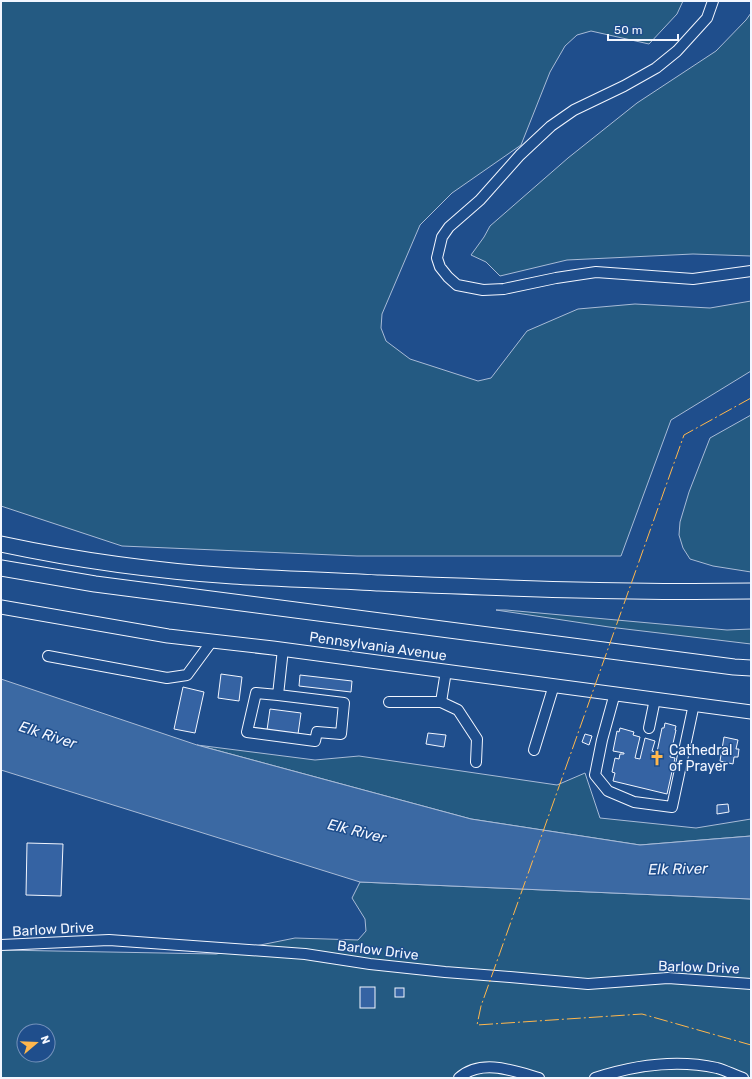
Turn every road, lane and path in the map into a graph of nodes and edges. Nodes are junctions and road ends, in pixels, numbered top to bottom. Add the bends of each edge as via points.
1 (713, 1) edge
2 (751, 271) edge
3 (1, 544) edge
4 (1, 568) edge
5 (751, 591) edge
6 (667, 592) junction
7 (751, 596) edge
8 (1, 607) edge
9 (212, 641) junction
10 (283, 649) junction
11 (48, 656) dead end
12 (734, 667) junction
13 (751, 668) edge
14 (446, 671) junction
15 (751, 671) edge
16 (554, 685) junction
17 (615, 694) junction
18 (278, 695) junction
19 (655, 699) junction
20 (388, 702) dead end
21 (441, 702) junction
22 (694, 704) junction
23 (751, 712) edge
24 (649, 728) dead end
25 (534, 750) dead end
26 (476, 762) dead end
27 (1, 945) edge
28 (732, 981) junction
29 (751, 984) edge
30 (751, 990) edge
31 (459, 1078) edge
32 (539, 1078) edge
33 (595, 1078) edge
34 (742, 1078) edge

1 - 2 street via 707,18 677,51 656,68 574,110 520,155 480,200 449,228 442,237 437,258 448,278 457,285 483,290 504,289 596,272 693,279
3 - 6 highway via 152,568 232,576 500,588
4 - 12 highway via 95,584
5 - 6 highway
6 - 7 highway
8 - 9 main road, Pennsylvania Avenue via 160,635
9 - 10 main road, Pennsylvania Avenue
9 - 11 street via 187,675 167,678
10 - 14 main road, Pennsylvania Avenue
10 - 18 street
12 - 13 highway
12 - 15 highway
14 - 16 main road, Pennsylvania Avenue
14 - 21 street
16 - 17 main road, Pennsylvania Avenue
16 - 25 street
17 - 19 main road, Pennsylvania Avenue
17 - 22 street via 595,775 608,791 634,802 660,806 672,806
18 - 18 street via 256,693 247,732 315,741 318,732 341,734 344,703
19 - 22 main road, Pennsylvania Avenue
19 - 24 street
20 - 21 street
21 - 26 street via 458,710 478,739
22 - 23 main road, Pennsylvania Avenue
27 - 28 street, Barlow Drive via 108,940 305,954 445,972 588,984 668,978
28 - 29 street, Barlow Drive
28 - 30 street
31 - 32 street via 478,1068 488,1067 513,1070
33 - 34 street via 643,1066 676,1063 718,1068

